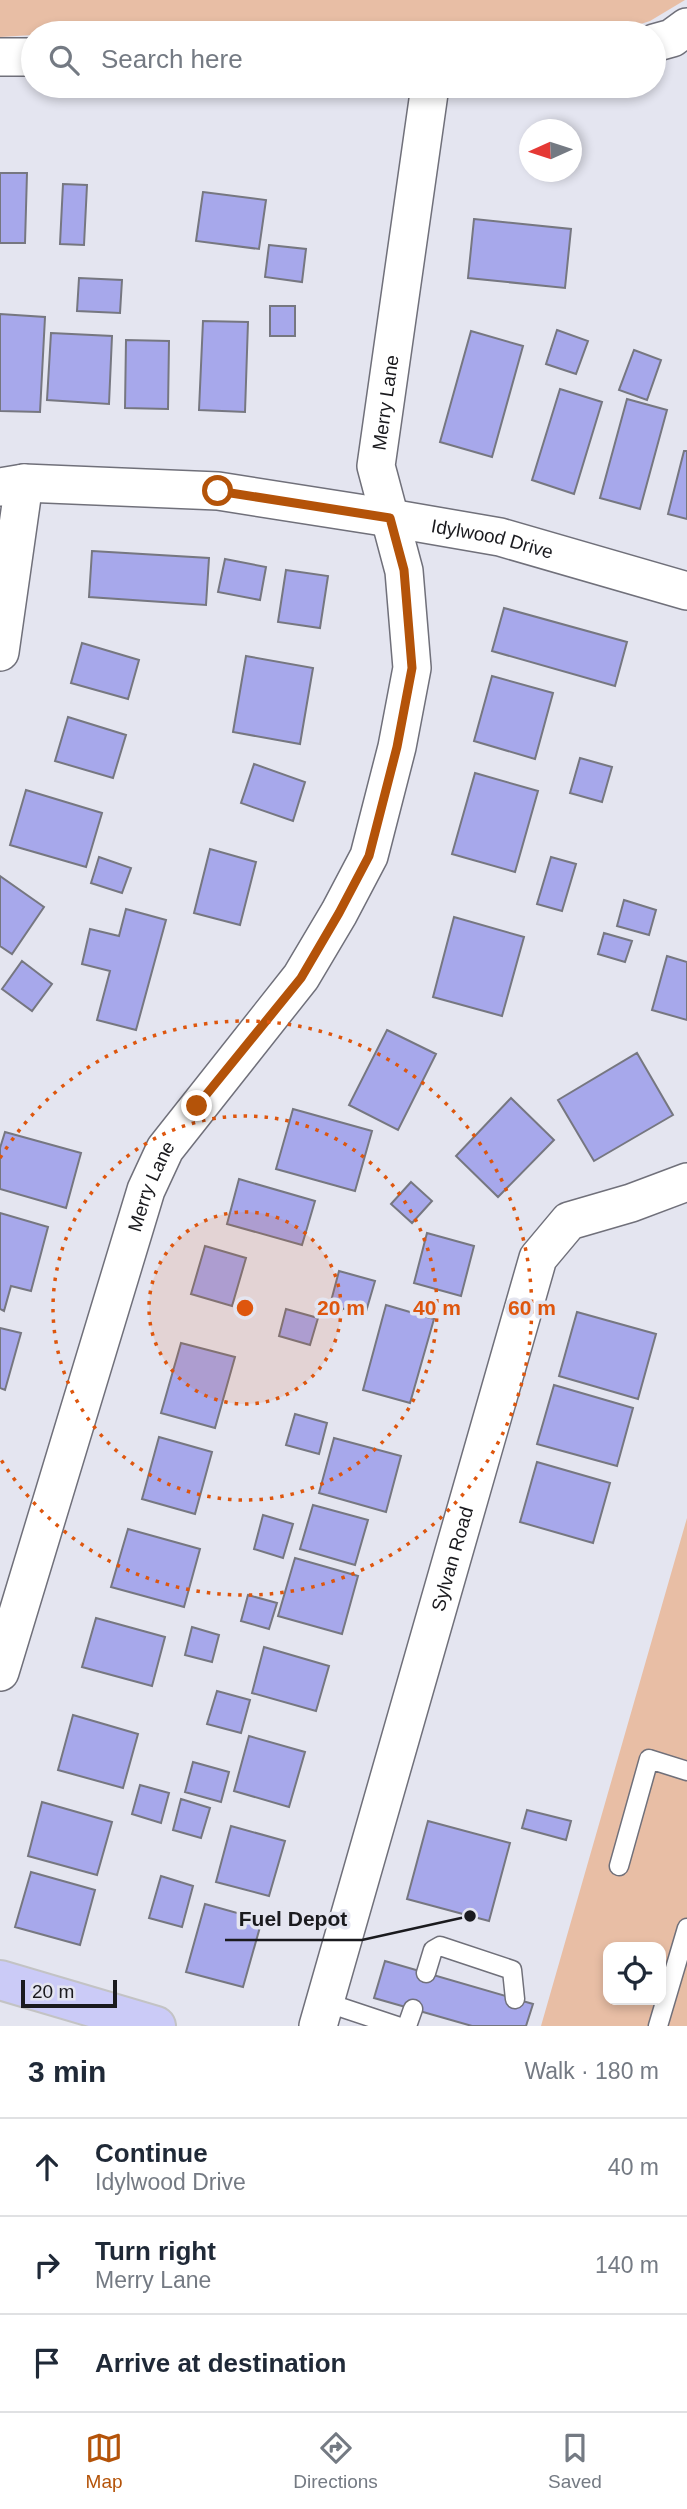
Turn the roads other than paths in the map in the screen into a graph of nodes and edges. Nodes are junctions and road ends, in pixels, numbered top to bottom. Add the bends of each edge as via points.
1 (687, 27) edge
2 (666, 40) edge
3 (0, 57) edge
4 (21, 57) edge
5 (428, 98) edge
6 (12, 485) edge
7 (390, 518) junction
8 (687, 591) edge
9 (0, 652) edge
10 (687, 1181) edge
11 (0, 1672) edge
12 (687, 1771) edge
13 (619, 1866) dead end
14 (687, 1928) edge
15 (426, 1973) dead end
16 (0, 1980) edge
17 (515, 1999) dead end
18 (322, 2014) edge
19 (156, 2026) edge
20 (397, 2026) edge
21 (658, 2026) edge

1 - 2 street
3 - 4 street
5 - 7 street, Merry Lane via 376,466
6 - 7 street, Idylwood Drive via 218,491
6 - 9 street
7 - 8 street, Idylwood Drive via 500,537
7 - 11 street, Merry Lane via 404,570 412,668 369,856 301,978 165,1149 146,1190
10 - 18 street, Sylvan Road via 569,1221 538,1258
12 - 13 lane via 649,1759
14 - 21 lane
15 - 17 lane via 433,1950 440,1946 512,1970
16 - 19 main road
18 - 20 lane

